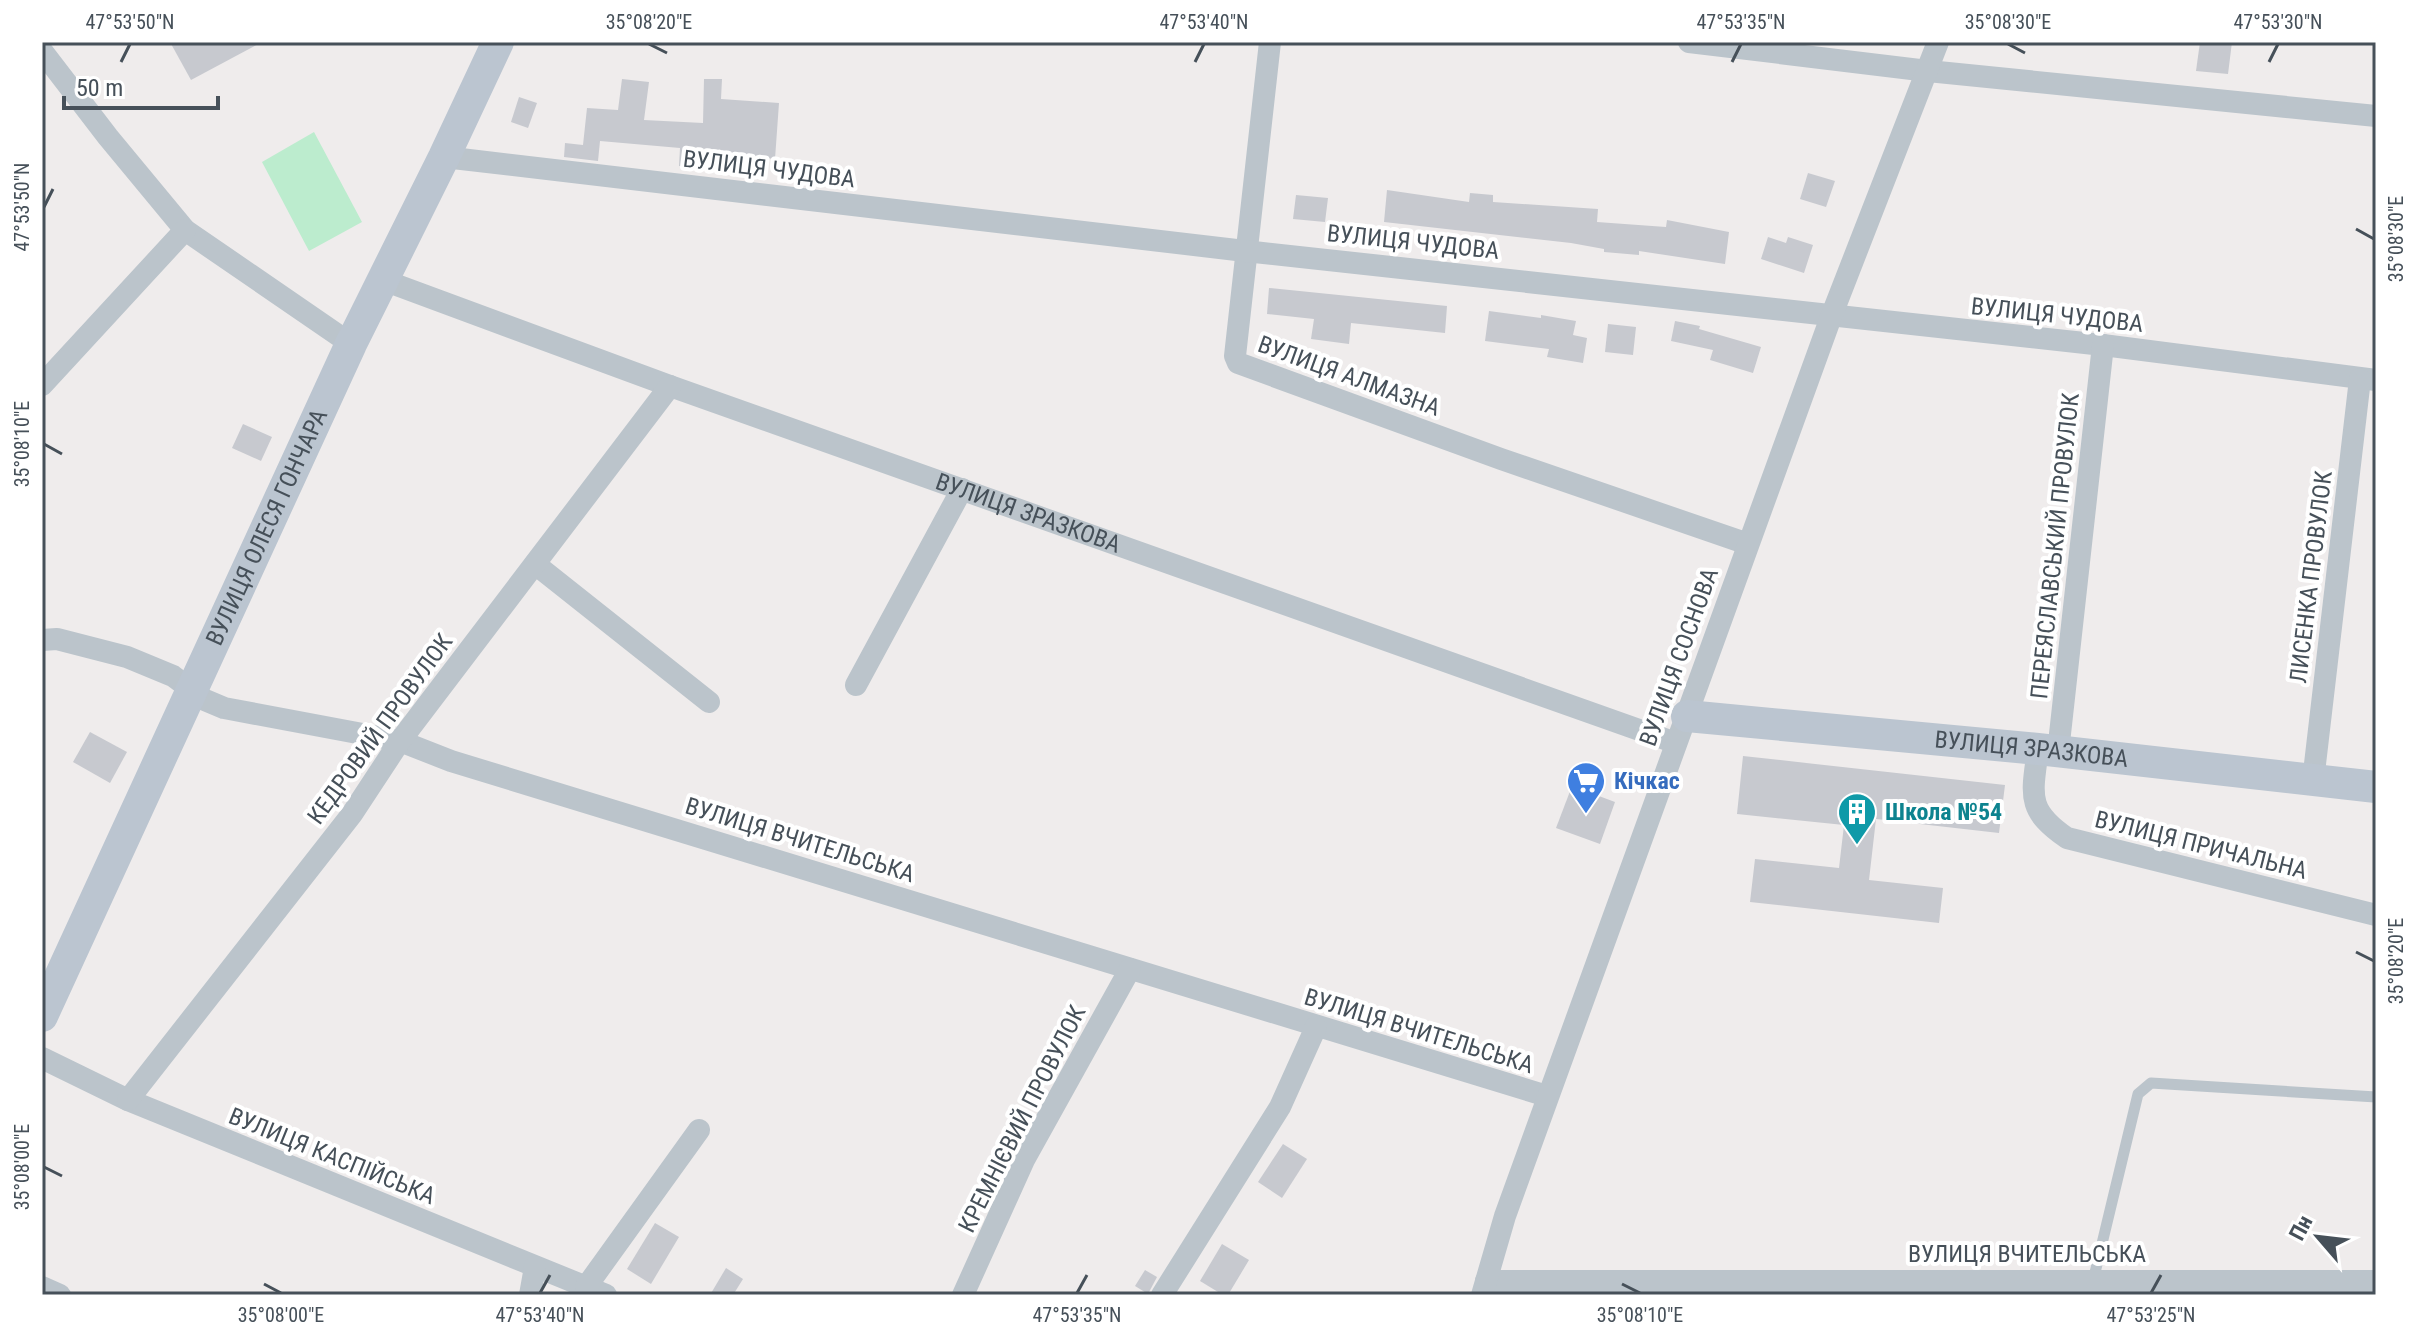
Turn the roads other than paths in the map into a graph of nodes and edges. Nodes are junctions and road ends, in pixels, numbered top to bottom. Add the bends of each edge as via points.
1 (498, 42) edge
2 (1270, 42) edge
3 (1689, 42) edge
4 (1938, 42) edge
5 (42, 51) edge
6 (1928, 71) junction
7 (2376, 116) edge
8 (444, 157) junction
9 (185, 230) junction
10 (1245, 251) junction
11 (383, 280) junction
12 (1831, 317) junction
13 (351, 344) junction
14 (2103, 345) junction
15 (2368, 379) edge
16 (42, 385) edge
17 (670, 386) junction
18 (962, 489) junction
19 (1748, 544) junction
20 (535, 564) junction
21 (42, 640) edge
22 (856, 685) dead end
23 (191, 692) junction
24 (709, 702) dead end
25 (1681, 730) junction
26 (400, 741) junction
27 (2048, 751) junction
28 (2313, 781) junction
29 (2376, 787) edge
30 (2376, 915) edge
31 (1130, 969) junction
32 (42, 1016) edge
33 (1316, 1027) junction
34 (42, 1058) edge
35 (1547, 1096) junction
36 (2376, 1097) edge
37 (128, 1100) junction
38 (699, 1130) dead end
39 (535, 1267) junction
40 (2093, 1281) junction
41 (2376, 1281) edge
42 (42, 1287) edge
43 (1926, 1287) edge
44 (1484, 1288) edge
45 (596, 1291) edge
46 (60, 1295) edge
47 (530, 1295) edge
48 (963, 1295) edge
49 (1162, 1295) edge

1 - 8 street, ВУЛИЦЯ ОЛЕСЯ ГОНЧАРА
2 - 10 street, ВУЛИЦЯ АЛМАЗНА
3 - 6 street
4 - 6 street, ВУЛИЦЯ СОСНОВА
5 - 9 street
6 - 7 street
6 - 12 street, ВУЛИЦЯ СОСНОВА
8 - 10 street, ВУЛИЦЯ ЧУДОВА
8 - 11 street, ВУЛИЦЯ ОЛЕСЯ ГОНЧАРА
9 - 13 street
9 - 16 street
10 - 12 street, ВУЛИЦЯ ЧУДОВА
10 - 19 street, ВУЛИЦЯ АЛМАЗНА via 1235,356 1244,367
11 - 13 street, ВУЛИЦЯ ОЛЕСЯ ГОНЧАРА
11 - 17 street, ВУЛИЦЯ ЗРАЗКОВА
12 - 14 street, ВУЛИЦЯ ЧУДОВА
12 - 19 street, ВУЛИЦЯ СОСНОВА
13 - 23 street, ВУЛИЦЯ ОЛЕСЯ ГОНЧАРА
14 - 15 street, ВУЛИЦЯ ЧУДОВА
14 - 27 street, ПЕРЕЯСЛАВСЬКИЙ ПРОВУЛОК
15 - 28 street, ЛИСЕНКА ПРОВУЛОК
17 - 18 street, ВУЛИЦЯ ЗРАЗКОВА
17 - 20 street, КЕДРОВИЙ ПРОВУЛОК
18 - 22 street
18 - 25 street, ВУЛИЦЯ ЗРАЗКОВА
19 - 25 street, ВУЛИЦЯ СОСНОВА
20 - 24 street
20 - 26 street, КЕДРОВИЙ ПРОВУЛОК
21 - 23 street, ВУЛИЦЯ ВЧИТЕЛЬСЬКА via 127,657 173,676
23 - 26 street, ВУЛИЦЯ ВЧИТЕЛЬСЬКА via 224,708
23 - 32 street, ВУЛИЦЯ ОЛЕСЯ ГОНЧАРА
25 - 27 street, ВУЛИЦЯ ЗРАЗКОВА
25 - 35 street, ВУЛИЦЯ СОСНОВА
26 - 31 street, ВУЛИЦЯ ВЧИТЕЛЬСЬКА
26 - 37 street, КЕДРОВИЙ ПРОВУЛОК via 352,814
27 - 28 street, ВУЛИЦЯ ЗРАЗКОВА
27 - 30 street, ВУЛИЦЯ ПРИЧАЛЬНА via 2033,796 2039,814 2067,838
28 - 29 street, ВУЛИЦЯ ЗРАЗКОВА
31 - 33 street, ВУЛИЦЯ ВЧИТЕЛЬСЬКА
31 - 48 street, КРЕМНІЄВИЙ ПРОВУЛОК via 1024,1160
33 - 35 street, ВУЛИЦЯ ВЧИТЕЛЬСЬКА
33 - 49 street via 1280,1107
34 - 37 street, ВУЛИЦЯ КАСПІЙСЬКА
35 - 44 street, ВУЛИЦЯ СОСНОВА
36 - 40 lane via 2144,1086
37 - 39 street, ВУЛИЦЯ КАСПІЙСЬКА
38 - 45 street
39 - 45 street, ВУЛИЦЯ КАСПІЙСЬКА
39 - 47 street
40 - 41 street, ВУЛИЦЯ ВЧИТЕЛЬСЬКА
40 - 43 street, ВУЛИЦЯ ВЧИТЕЛЬСЬКА
42 - 46 street
43 - 44 street, ВУЛИЦЯ ВЧИТЕЛЬСЬКА

